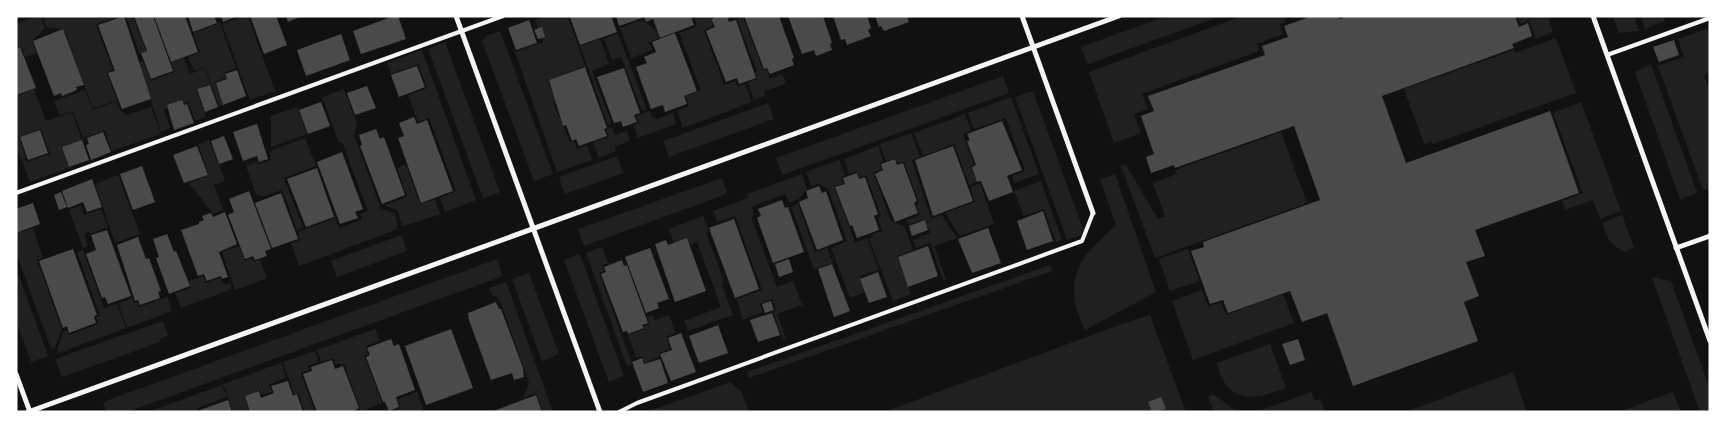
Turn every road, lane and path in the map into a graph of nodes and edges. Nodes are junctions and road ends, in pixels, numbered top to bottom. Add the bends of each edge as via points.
1 (456, 16) edge
2 (503, 16) edge
3 (1022, 16) edge
4 (1119, 16) edge
5 (1593, 16) edge
6 (1710, 18) edge
7 (461, 32) junction
8 (1033, 47) junction
9 (1607, 55) junction
10 (16, 193) edge
11 (1093, 213) joint
12 (534, 230) junction
13 (1710, 236) edge
14 (1676, 248) junction
15 (1710, 341) edge
16 (16, 374) edge
17 (29, 412) edge
18 (600, 412) edge
19 (619, 412) edge

1 - 7 street
2 - 7 lane
3 - 8 street
4 - 8 street
5 - 9 street
6 - 9 lane
7 - 10 lane
7 - 12 street
8 - 11 street
8 - 12 street
9 - 14 street
11 - 19 lane via 1082,241
12 - 17 street
12 - 18 street
13 - 14 street
14 - 15 street
16 - 17 street

